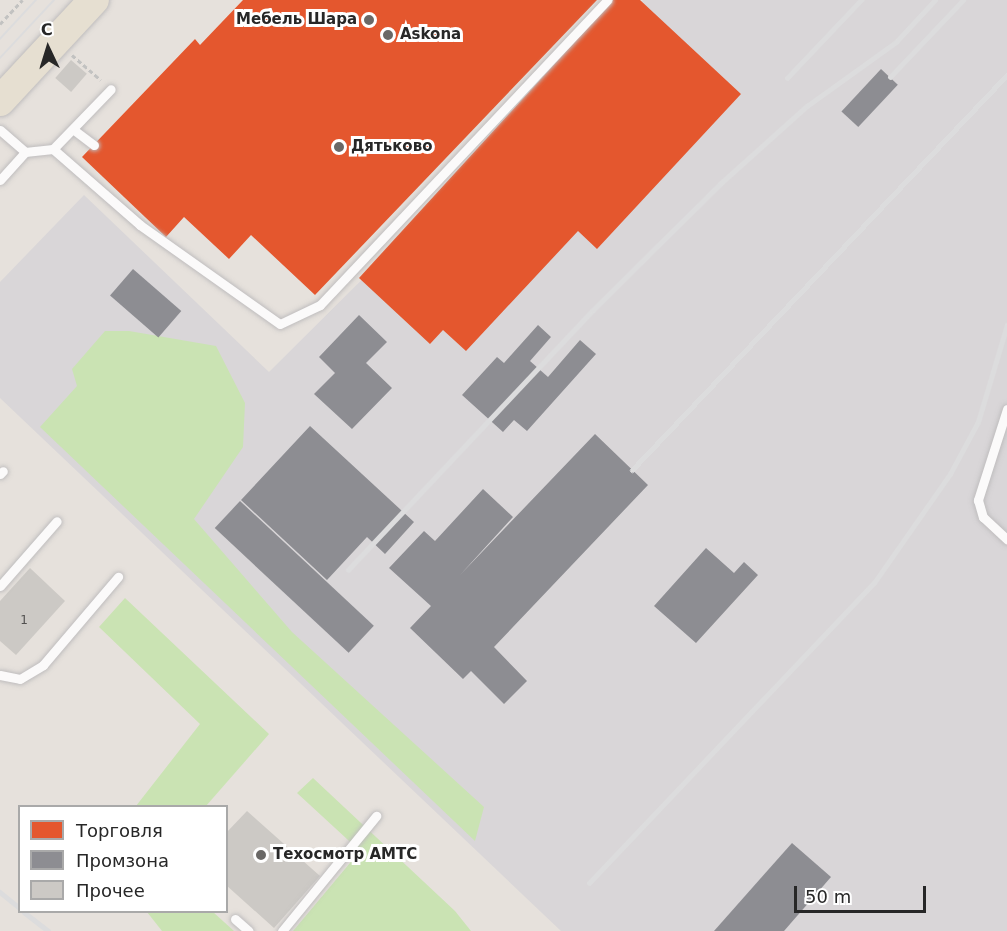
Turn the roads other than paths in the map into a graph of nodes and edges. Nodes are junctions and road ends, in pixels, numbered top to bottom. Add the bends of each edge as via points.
1 (94, 0) edge
2 (607, 0) edge
3 (111, 90) road end
4 (1, 98) edge
5 (0, 130) edge
6 (74, 130) junction
7 (94, 145) dead end
8 (53, 149) junction
9 (25, 152) junction
10 (0, 180) edge
11 (1007, 409) edge
12 (57, 521) dead end
13 (1007, 539) edge
14 (118, 577) dead end
15 (0, 586) edge
16 (0, 675) edge
17 (376, 816) dead end
18 (235, 919) dead end
19 (249, 931) edge
20 (282, 931) edge

1 - 4 main road
2 - 8 lane via 320,305 280,324 140,225
3 - 6 lane
5 - 9 lane
6 - 7 lane
6 - 8 lane
8 - 9 lane
9 - 10 lane
11 - 13 lane via 978,500 983,517
12 - 15 lane
14 - 16 lane via 43,665 20,679
17 - 20 lane
18 - 19 lane

